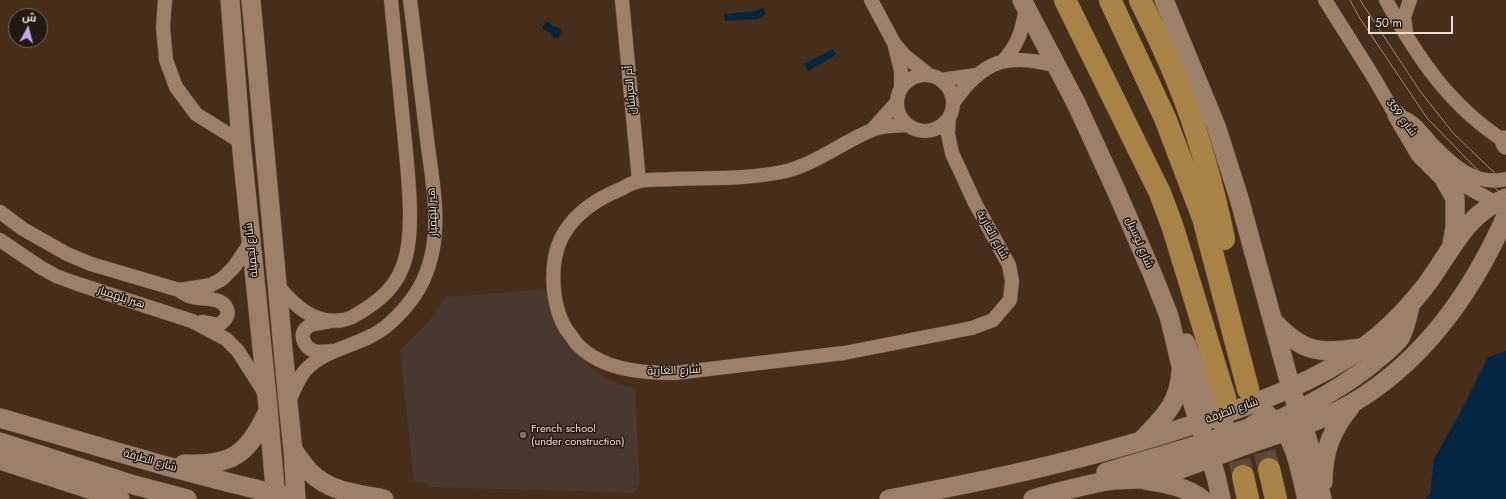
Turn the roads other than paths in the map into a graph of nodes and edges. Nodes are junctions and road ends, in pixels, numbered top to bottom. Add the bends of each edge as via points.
1 (165, 0) edge
2 (230, 0) edge
3 (251, 0) edge
4 (391, 0) edge
5 (410, 0) edge
6 (622, 0) edge
7 (871, 0) edge
8 (1051, 0) edge
9 (1064, 0) edge
10 (1110, 0) edge
11 (1140, 0) edge
12 (1165, 0) edge
13 (1325, 0) edge
14 (1386, 0) edge
15 (1410, 0) edge
16 (1024, 4) edge
17 (1407, 37) junction
18 (894, 43) junction
19 (1004, 60) junction
20 (1057, 66) junction
21 (976, 74) junction
22 (935, 77) junction
23 (901, 88) junction
24 (897, 102) junction
25 (953, 103) junction
26 (1397, 115) junction
27 (949, 118) junction
28 (908, 125) junction
29 (873, 129) junction
30 (928, 130) junction
31 (240, 142) junction
32 (1505, 142) edge
33 (952, 153) junction
34 (1506, 179) edge
35 (639, 181) junction
36 (1160, 193) junction
37 (1503, 206) edge
38 (0, 212) edge
39 (0, 240) edge
40 (251, 242) junction
41 (1506, 244) edge
42 (1451, 246) junction
43 (1487, 257) junction
44 (277, 285) junction
45 (179, 290) junction
46 (1224, 298) junction
47 (1411, 302) junction
48 (1169, 316) junction
49 (192, 321) junction
50 (334, 321) junction
51 (1274, 322) junction
52 (1364, 347) junction
53 (333, 351) junction
54 (1181, 366) junction
55 (1291, 388) junction
56 (1248, 389) dead end
57 (1356, 400) junction
58 (288, 403) junction
59 (268, 404) junction
60 (1218, 413) junction
61 (0, 418) edge
62 (1286, 421) junction
63 (1247, 436) junction
64 (1141, 441) junction
65 (0, 442) edge
66 (293, 450) junction
67 (1213, 451) junction
68 (0, 460) edge
69 (146, 460) junction
70 (1269, 469) tunnel mouth
71 (1243, 476) tunnel mouth
72 (1138, 478) junction
73 (275, 496) edge
74 (1041, 497) edge
75 (120, 499) edge
76 (186, 499) edge
77 (298, 499) edge
78 (384, 499) edge
79 (889, 499) edge
80 (1202, 499) edge
81 (1221, 499) edge
82 (1248, 499) edge
83 (1276, 499) edge
84 (1307, 499) edge
85 (1322, 499) edge

1 - 31 street via 163,27 166,60 176,87 196,114
2 - 31 main road, شارع لجميلة
3 - 44 main road, شارع لجميلة
4 - 50 street via 408,176 410,232 406,257 397,278 374,305 352,318
5 - 53 street, هير بلهمبار via 435,207 436,225 430,265 422,285 402,312 386,327 348,347
6 - 35 street, أم العرشان
7 - 18 street
8 - 36 highway via 1137,160
9 - 36 highway, شارع لوسيل
10 - 46 highway via 1165,118 1203,218
11 - 46 highway via 1174,72 1201,148 1224,239
12 - 51 main road via 1216,126 1240,198
13 - 26 street, شارع 359
14 - 17 street
15 - 17 street via 1404,17
16 - 19 street via 1022,30 1018,41
16 - 20 main road, شارع لوسيل
17 - 32 street via 1447,92 1468,115
18 - 22 street via 905,56
18 - 23 street via 901,71
19 - 20 street via 1025,60
19 - 21 street
20 - 48 main road, شارع لوسيل via 1115,188
21 - 22 street
21 - 25 street
22 - 23 street via 916,76
22 - 25 street via 950,90
23 - 24 street
24 - 28 street via 899,112
24 - 29 street, شارع الغارية
25 - 27 street
26 - 34 street via 1411,122 1442,154 1469,175 1495,181
26 - 37 street, شارع 359 via 1437,163 1465,186
26 - 42 main road via 1420,154 1443,177 1455,198 1455,227
27 - 30 street via 936,128
27 - 33 street, شارع الغارية via 948,134
28 - 29 street, شارع الغارية
28 - 30 street
29 - 35 street, شارع الغارية via 807,164 783,172 757,176
30 - 33 street, شارع الغارية
31 - 40 main road, شارع لجميلة
33 - 35 street, شارع الغارية via 974,204 1009,265 1012,281 1010,300 993,320 972,328 844,353 676,373 624,369 595,358 577,344 565,327 554,294 553,278 557,249 570,224 593,202
36 - 60 highway, شارع لوسيل via 1173,228
37 - 42 main road, شارع الطرفة via 1464,229
37 - 43 main road
38 - 45 street via 66,254
39 - 49 street, هير بلهمبار via 56,276
40 - 45 street via 234,268 222,279 211,286
40 - 59 main road, شارع لجميلة
41 - 43 main road
42 - 47 main road, شارع الطرفة via 1423,289
43 - 57 main road via 1463,296 1428,341 1386,379
44 - 50 street via 304,311 314,317
44 - 58 main road, شارع لجميلة
45 - 49 street via 190,296 216,300 224,304 228,312 226,320 219,325
46 - 56 highway
47 - 52 main road, شارع الطرفة
47 - 62 main road via 1399,339 1388,351 1341,386
48 - 54 main road, شارع لوسيل
48 - 60 main road via 1184,337 1212,410
49 - 59 street, هير بلهمبار via 226,339 238,351
50 - 53 street via 309,325 302,336 307,348 313,351
51 - 52 main road via 1299,344 1314,350
51 - 55 main road
52 - 55 main road, شارع الطرفة via 1337,365
53 - 58 street, هير بلهمبار via 312,364 302,374
54 - 60 main road, شارع لوسيل
54 - 64 main road via 1179,387 1171,408
55 - 60 main road, شارع الطرفة
55 - 62 main road
55 - 62 main road via 1283,400
57 - 62 main road via 1327,416
57 - 85 main road via 1336,424 1328,444
58 - 66 main road, شارع لجميلة
59 - 69 main road via 259,431 249,445 231,458 205,465
59 - 73 main road, شارع لجميلة
60 - 62 main road
60 - 63 main road via 1220,422
60 - 64 main road, شارع الطرفة
60 - 67 main road, شارع لوسيل
61 - 69 main road, شارع الطرفة
62 - 63 main road
62 - 84 main road
62 - 85 main road via 1311,452
63 - 67 main road via 1232,445
64 - 79 main road, شارع الطرفة via 1045,468
65 - 76 main road
66 - 77 main road, شارع لجميلة
66 - 78 main road via 311,473 335,489
67 - 72 main road via 1154,476
67 - 74 main road via 1084,479
67 - 81 main road via 1221,460 1216,476
68 - 75 main road
69 - 73 main road, شارع الطرفة
70 - 83 highway
71 - 82 highway
72 - 74 main road via 1106,481
72 - 80 main road via 1178,487
73 - 77 main road, شارع الطرفة

